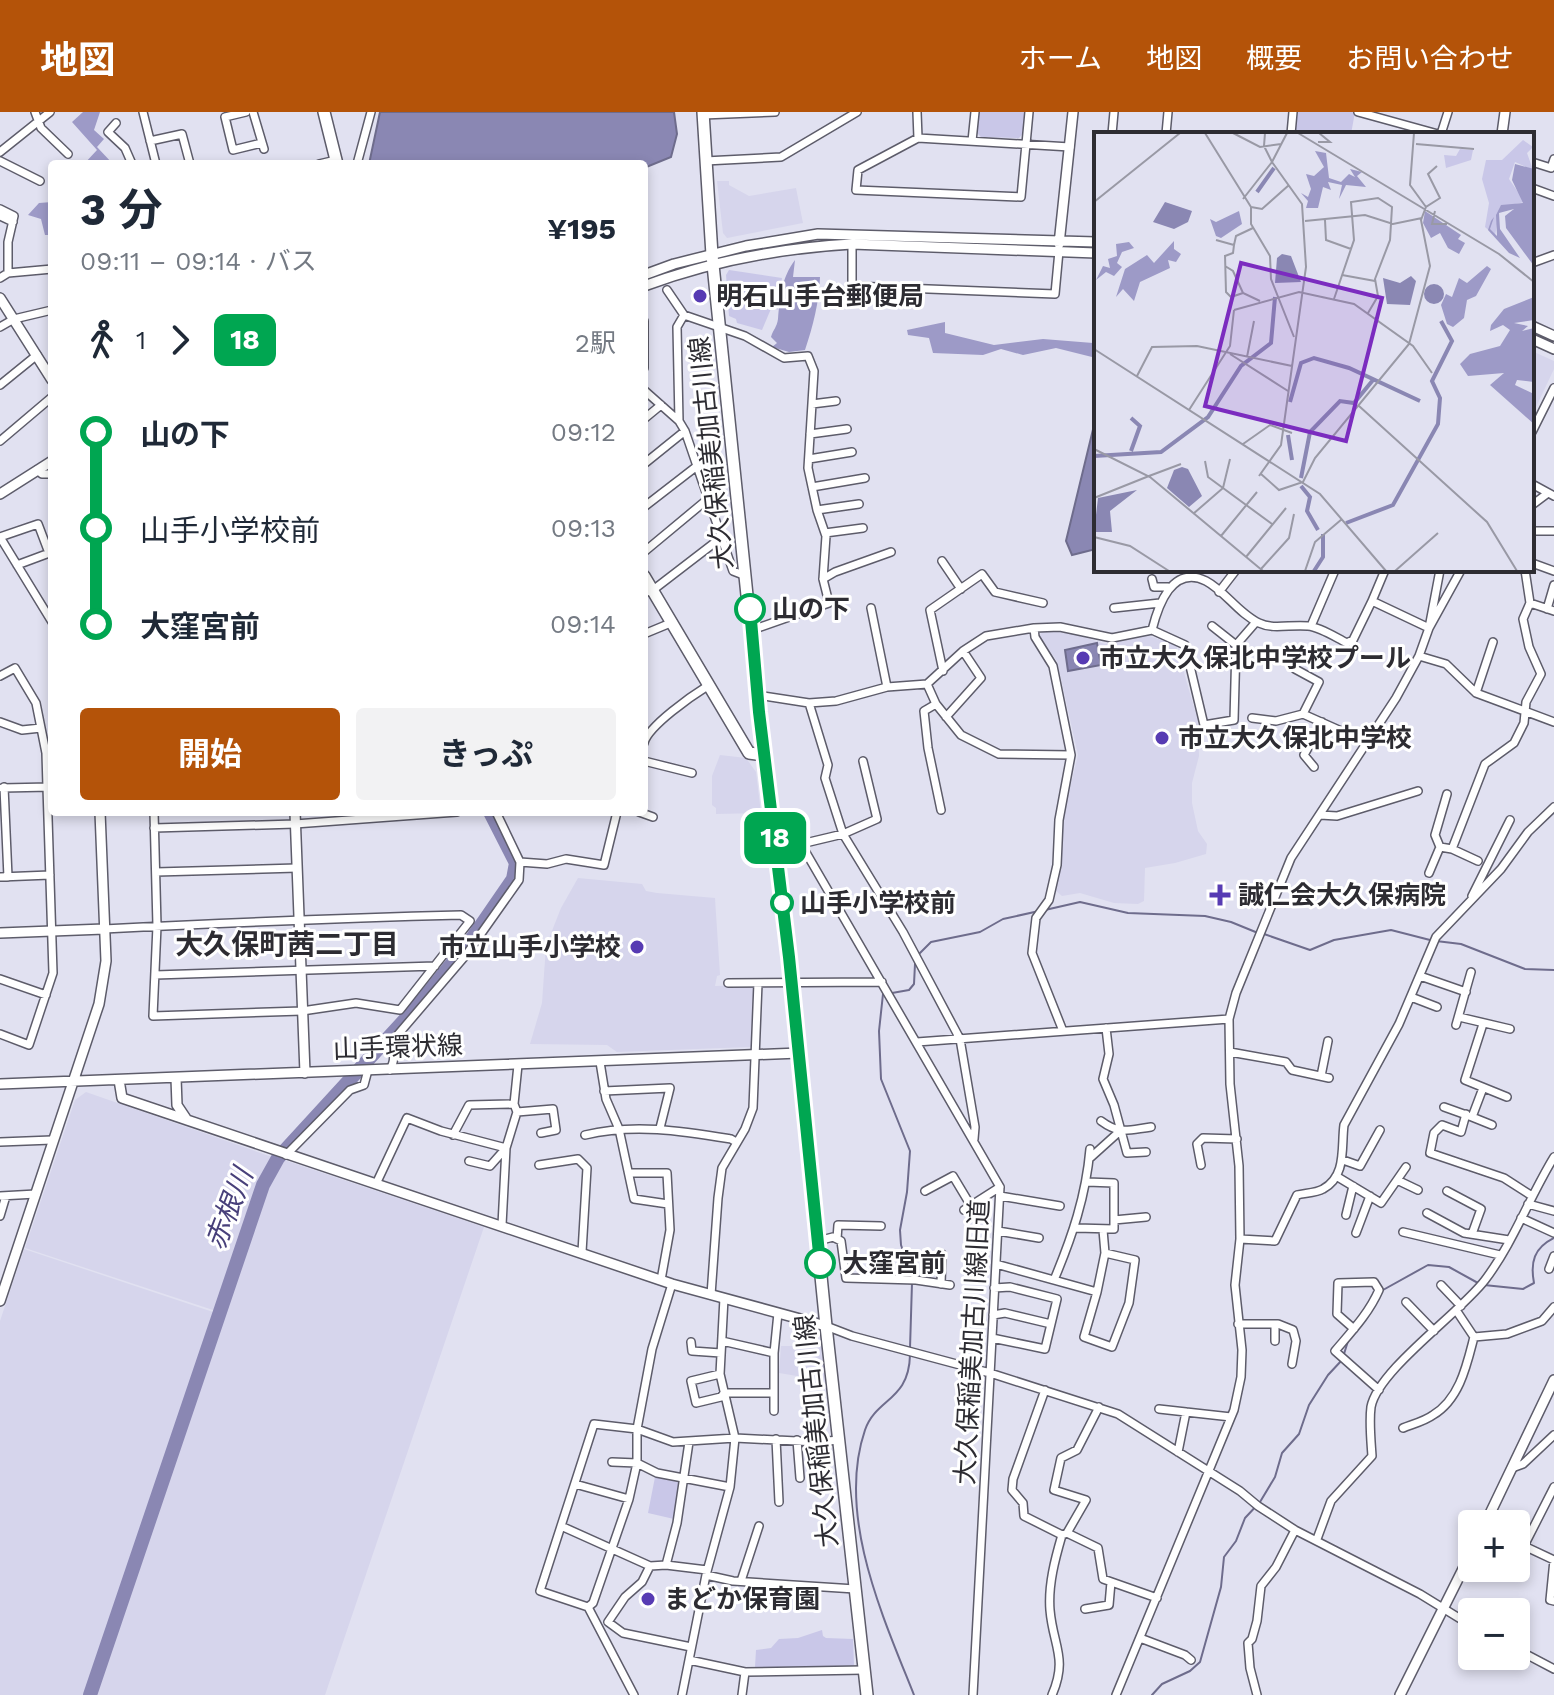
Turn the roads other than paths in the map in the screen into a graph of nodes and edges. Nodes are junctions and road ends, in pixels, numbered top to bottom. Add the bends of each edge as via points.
1 (50, 112) edge
2 (143, 112) edge
3 (246, 112) edge
4 (253, 112) edge
5 (324, 112) edge
6 (371, 112) edge
7 (775, 112) edge
8 (857, 112) edge
9 (917, 112) edge
10 (975, 112) edge
11 (1029, 112) edge
12 (1073, 112) edge
13 (1114, 112) edge
14 (1168, 112) edge
15 (1293, 112) edge
16 (1358, 112) edge
17 (1448, 112) edge
18 (1505, 112) edge
19 (703, 114) edge
20 (36, 116) edge
21 (116, 123) dead end
22 (1112, 132) edge
23 (1166, 132) edge
24 (1291, 132) edge
25 (1432, 132) edge
26 (1440, 132) edge
27 (1502, 132) edge
28 (918, 138) junction
29 (150, 141) junction
30 (972, 141) junction
31 (1026, 143) junction
32 (1070, 147) junction
33 (0, 152) edge
34 (68, 154) dead end
35 (1554, 159) edge
36 (130, 160) edge
37 (155, 160) edge
38 (189, 160) edge
39 (336, 160) edge
40 (358, 160) edge
41 (0, 161) edge
42 (705, 161) junction
43 (1552, 169) edge
44 (40, 181) dead end
45 (1534, 189) edge
46 (1554, 196) edge
47 (0, 209) edge
48 (0, 216) edge
49 (13, 222) junction
50 (1094, 242) edge
51 (852, 244) junction
52 (1059, 246) junction
53 (1094, 253) edge
54 (1554, 255) edge
55 (712, 259) junction
56 (1534, 262) edge
57 (48, 269) edge
58 (8, 273) junction
59 (648, 274) edge
60 (0, 278) edge
61 (648, 284) edge
62 (667, 290) dead end
63 (0, 298) edge
64 (48, 311) edge
65 (684, 315) junction
66 (14, 319) junction
67 (0, 327) edge
68 (1534, 327) edge
69 (720, 329) junction
70 (1554, 336) edge
71 (1534, 340) edge
72 (1554, 349) edge
73 (37, 355) junction
74 (48, 373) edge
75 (0, 385) edge
76 (1554, 388) edge
77 (648, 394) edge
78 (48, 400) edge
79 (836, 401) dead end
80 (812, 404) junction
81 (661, 405) junction
82 (648, 416) edge
83 (679, 421) junction
84 (1534, 428) edge
85 (847, 429) dead end
86 (685, 431) junction
87 (810, 434) junction
88 (0, 441) edge
89 (852, 452) dead end
90 (809, 459) junction
91 (648, 461) edge
92 (48, 463) edge
93 (697, 466) junction
94 (37, 470) junction
95 (48, 474) edge
96 (865, 478) dead end
97 (812, 487) junction
98 (0, 494) edge
99 (709, 498) junction
100 (648, 504) edge
101 (859, 504) dead end
102 (817, 510) junction
103 (863, 528) dead end
104 (825, 533) junction
105 (0, 537) edge
106 (722, 537) junction
107 (48, 546) edge
108 (648, 549) edge
109 (891, 552) dead end
110 (48, 553) edge
111 (942, 561) dead end
112 (1534, 564) edge
113 (17, 565) junction
114 (1554, 571) edge
115 (1234, 572) edge
116 (1334, 572) edge
117 (1384, 572) edge
118 (1440, 572) edge
119 (1460, 572) edge
120 (1525, 572) edge
121 (746, 576) junction
122 (823, 579) junction
123 (1152, 579) dead end
124 (1554, 585) edge
125 (1168, 587) junction
126 (961, 589) junction
127 (648, 592) edge
128 (1219, 592) junction
129 (1372, 601) junction
130 (1043, 603) dead end
131 (1160, 603) junction
132 (1530, 603) junction
133 (871, 608) dead end
134 (1114, 608) dead end
135 (1550, 610) edge
136 (48, 615) edge
137 (673, 622) junction
138 (1256, 622) junction
139 (1212, 626) dead end
140 (1311, 626) junction
141 (1034, 628) junction
142 (1429, 628) junction
143 (752, 630) junction
144 (1152, 630) junction
145 (648, 632) edge
146 (1493, 642) dead end
147 (1236, 645) junction
148 (963, 651) junction
149 (1419, 656) junction
150 (1293, 663) dead end
151 (943, 671) junction
152 (0, 676) edge
153 (927, 684) junction
154 (709, 685) junction
155 (887, 687) junction
156 (1476, 693) junction
157 (757, 695) junction
158 (809, 703) junction
159 (936, 704) junction
160 (1524, 709) junction
161 (1303, 714) junction
162 (946, 717) junction
163 (1252, 718) dead end
164 (0, 722) edge
165 (1322, 722) junction
166 (1554, 722) edge
167 (41, 728) junction
168 (648, 734) edge
169 (1368, 743) junction
170 (764, 755) junction
171 (1071, 755) junction
172 (863, 761) dead end
173 (648, 762) edge
174 (1314, 767) dead end
175 (48, 770) edge
176 (692, 773) dead end
177 (48, 787) edge
178 (2, 788) edge
179 (1418, 791) dead end
180 (1447, 794) dead end
181 (1554, 807) edge
182 (941, 810) dead end
183 (648, 815) edge
184 (1320, 815) junction
185 (50, 816) edge
186 (100, 816) edge
187 (154, 816) edge
188 (295, 816) edge
189 (370, 816) edge
190 (498, 816) edge
191 (616, 816) edge
192 (653, 817) dead end
193 (773, 820) junction
194 (1510, 820) dead end
195 (295, 824) junction
196 (154, 828) junction
197 (843, 834) junction
198 (801, 844) junction
199 (1440, 847) junction
200 (1452, 849) junction
201 (1478, 861) dead end
202 (520, 862) junction
203 (297, 868) junction
204 (156, 872) junction
205 (1429, 873) dead end
206 (50, 875) junction
207 (4, 877) edge
208 (1469, 901) junction
209 (298, 920) junction
210 (157, 926) junction
211 (104, 929) junction
212 (51, 931) junction
213 (0, 933) edge
214 (435, 966) junction
215 (301, 970) junction
216 (1471, 972) dead end
217 (155, 975) junction
218 (1420, 976) junction
219 (0, 979) edge
220 (791, 981) junction
221 (882, 982) junction
222 (728, 983) dead end
223 (758, 983) junction
224 (1466, 992) junction
225 (46, 995) junction
226 (1411, 997) junction
227 (1437, 1007) dead end
228 (302, 1011) junction
229 (1229, 1019) junction
230 (1483, 1024) junction
231 (1106, 1028) junction
232 (1510, 1029) dead end
233 (1063, 1031) junction
234 (0, 1034) edge
235 (960, 1039) junction
236 (1328, 1041) dead end
237 (917, 1042) junction
238 (1230, 1052) junction
239 (799, 1053) junction
240 (755, 1056) junction
241 (600, 1062) junction
242 (518, 1065) junction
243 (368, 1070) junction
244 (390, 1070) junction
245 (305, 1073) junction
246 (176, 1078) junction
247 (119, 1080) junction
248 (73, 1081) junction
249 (0, 1084) edge
250 (1483, 1088) junction
251 (604, 1091) junction
252 (1507, 1097) dead end
253 (1444, 1107) dead end
254 (516, 1108) junction
255 (1469, 1115) junction
256 (187, 1120) junction
257 (1101, 1121) dead end
258 (1492, 1125) dead end
259 (1151, 1127) dead end
260 (660, 1128) junction
261 (619, 1129) junction
262 (1380, 1130) dead end
263 (1120, 1131) junction
264 (541, 1133) dead end
265 (453, 1135) junction
266 (585, 1135) dead end
267 (1237, 1139) junction
268 (52, 1140) junction
269 (974, 1140) junction
270 (0, 1142) edge
271 (736, 1142) junction
272 (506, 1148) junction
273 (1146, 1152) dead end
274 (286, 1155) junction
275 (1554, 1157) edge
276 (1343, 1160) junction
277 (469, 1161) dead end
278 (539, 1165) dead end
279 (1201, 1165) dead end
280 (1406, 1167) dead end
281 (629, 1173) junction
282 (1336, 1176) junction
283 (1397, 1180) junction
284 (1087, 1182) junction
285 (376, 1184) junction
286 (1353, 1186) junction
287 (1418, 1190) dead end
288 (925, 1191) dead end
289 (1000, 1191) junction
290 (1447, 1191) dead end
291 (36, 1194) junction
292 (3, 1196) edge
293 (1370, 1196) junction
294 (1530, 1200) junction
295 (668, 1204) junction
296 (1060, 1206) dead end
297 (1554, 1211) edge
298 (1427, 1213) dead end
299 (1346, 1215) dead end
300 (0, 1216) edge
301 (1146, 1217) dead end
302 (1521, 1218) junction
303 (1114, 1220) junction
304 (502, 1225) junction
305 (881, 1226) dead end
306 (1076, 1228) junction
307 (1103, 1230) junction
308 (998, 1231) junction
309 (1403, 1232) dead end
310 (1356, 1233) dead end
311 (1554, 1233) edge
312 (1472, 1234) junction
313 (1039, 1238) dead end
314 (837, 1239) junction
315 (1240, 1239) junction
316 (1509, 1240) junction
317 (818, 1241) junction
318 (582, 1252) junction
319 (1105, 1253) junction
320 (942, 1254) dead end
321 (1500, 1255) junction
322 (1554, 1256) edge
323 (996, 1264) junction
324 (1549, 1269) dead end
325 (661, 1280) junction
326 (1054, 1280) junction
327 (672, 1284) junction
328 (1441, 1285) dead end
329 (994, 1288) junction
330 (1097, 1292) junction
331 (711, 1295) junction
332 (724, 1298) junction
333 (0, 1301) edge
334 (1406, 1302) dead end
335 (1554, 1307) edge
336 (1459, 1308) junction
337 (778, 1313) junction
338 (993, 1315) junction
339 (1051, 1324) junction
340 (1238, 1324) junction
341 (1275, 1324) junction
342 (826, 1326) junction
343 (1354, 1329) junction
344 (1434, 1331) junction
345 (1474, 1337) junction
346 (992, 1338) junction
347 (722, 1341) junction
348 (1275, 1341) dead end
349 (691, 1342) dead end
350 (721, 1353) junction
351 (774, 1353) junction
352 (1292, 1364) dead end
353 (990, 1373) junction
354 (720, 1374) junction
355 (1554, 1380) edge
356 (1045, 1390) junction
357 (1379, 1390) junction
358 (724, 1393) junction
359 (773, 1393) junction
360 (1099, 1407) junction
361 (1159, 1409) dead end
362 (774, 1411) dead end
363 (1186, 1412) junction
364 (1231, 1417) junction
365 (1403, 1428) dead end
366 (637, 1429) junction
367 (1554, 1435) edge
368 (735, 1438) junction
369 (776, 1439) junction
370 (797, 1440) junction
371 (839, 1440) junction
372 (689, 1442) junction
373 (1178, 1452) junction
374 (612, 1462) dead end
375 (637, 1463) junction
376 (1512, 1468) junction
377 (1209, 1473) junction
378 (800, 1478) dead end
379 (684, 1480) junction
380 (575, 1484) junction
381 (730, 1487) junction
382 (1554, 1487) edge
383 (629, 1499) junction
384 (779, 1502) dead end
385 (1551, 1503) edge
386 (1492, 1510) edge
387 (561, 1526) junction
388 (759, 1526) dead end
389 (1295, 1530) junction
390 (1530, 1532) edge
391 (1064, 1534) junction
392 (1317, 1539) junction
393 (613, 1549) junction
394 (1530, 1550) edge
395 (1554, 1560) edge
396 (666, 1565) junction
397 (650, 1566) junction
398 (707, 1573) junction
399 (1458, 1578) edge
400 (741, 1581) junction
401 (1111, 1582) junction
402 (855, 1589) junction
403 (1157, 1598) junction
404 (1554, 1601) edge
405 (588, 1607) junction
406 (1085, 1609) dead end
407 (1442, 1609) junction
408 (1458, 1618) edge
409 (614, 1628) junction
410 (602, 1633) junction
411 (1140, 1638) junction
412 (691, 1647) junction
413 (1530, 1656) edge
414 (689, 1660) junction
415 (1191, 1660) dead end
416 (1554, 1669) edge
417 (864, 1670) junction
418 (745, 1672) junction
419 (634, 1695) edge
420 (682, 1695) edge
421 (742, 1695) edge
422 (867, 1695) edge
423 (973, 1695) edge
424 (1052, 1695) edge
425 (1116, 1695) edge
426 (1257, 1695) edge
427 (1400, 1695) edge

1 - 20 street
2 - 29 street
3 - 4 street via 225,117 233,150 263,146
5 - 39 main road
6 - 40 street
7 - 19 street
8 - 42 street via 781,157
9 - 28 street
10 - 30 street
11 - 31 street
12 - 32 street
13 - 22 street
14 - 23 street
15 - 24 street
16 - 25 street
17 - 26 street
18 - 27 street
19 - 42 main road, 大久保稲美加古川線
20 - 33 street
20 - 34 street
21 - 36 street via 108,132
28 - 30 street
28 - 31 street via 858,170 856,190 1021,197
29 - 37 street
29 - 38 street via 182,134
30 - 31 street
31 - 32 street
32 - 52 street
35 - 43 street
41 - 44 street
42 - 55 main road, 大久保稲美加古川線
45 - 46 street
47 - 49 street via 14,216
48 - 49 street
49 - 58 street
50 - 52 street
51 - 52 street
51 - 52 street via 852,286 1055,294
51 - 55 street
52 - 53 street
52 - 55 street via 818,234
54 - 56 street
55 - 59 street
55 - 61 street
55 - 69 main road, 大久保稲美加古川線
57 - 58 street
58 - 60 street
62 - 65 street
63 - 66 street
64 - 66 street
65 - 69 street
65 - 83 street via 677,327
66 - 67 street
66 - 73 street
68 - 70 street
69 - 80 street via 784,358 808,356 814,371
69 - 121 main road, 大久保稲美加古川線
71 - 72 street
73 - 74 street
73 - 75 street
76 - 84 street
77 - 81 street
78 - 88 street
79 - 80 street
80 - 87 street
81 - 82 street
81 - 83 street
83 - 86 street
85 - 87 street
86 - 91 street
86 - 93 street
87 - 90 street
89 - 90 street
90 - 97 street
92 - 94 street
93 - 99 street
93 - 100 street
94 - 95 street
94 - 98 street
96 - 97 street
97 - 102 street
99 - 106 street
99 - 108 street
101 - 102 street
102 - 104 street
103 - 104 street
104 - 122 street
105 - 107 street via 38,524
105 - 113 street
106 - 121 street via 733,571
106 - 127 street
109 - 122 street
110 - 113 street
111 - 126 street
112 - 114 street
113 - 136 street
115 - 128 street
116 - 140 street
117 - 129 street
118 - 142 street
119 - 142 street
120 - 132 street
121 - 143 main road, 大久保稲美加古川線
122 - 143 street via 829,603
123 - 125 street via 1154,587
124 - 135 street
125 - 128 street via 1192,578
125 - 131 street
126 - 130 street via 982,574 995,592
126 - 151 street via 930,610
127 - 137 main road
128 - 138 street
129 - 140 street via 1347,643
129 - 142 street
131 - 134 street
131 - 144 street
132 - 135 street
132 - 160 street via 1523,619 1541,674
133 - 155 street
137 - 145 street
137 - 154 main road
138 - 140 street
138 - 147 street
139 - 147 street
141 - 144 street via 1060,627 1112,638
141 - 148 street via 986,636
141 - 171 street via 1053,666
142 - 149 street
143 - 157 main road, 大久保稲美加古川線
144 - 147 street via 1185,645 1204,725 1234,720
146 - 156 street
148 - 151 street
148 - 162 street via 981,678
149 - 156 street via 1446,664
149 - 169 street
150 - 161 street via 1319,682
151 - 153 street
152 - 167 street via 15,668 36,703
153 - 155 street
153 - 159 street
154 - 168 street via 674,708
154 - 170 main road via 749,753
155 - 158 street
156 - 160 street
157 - 158 street
157 - 170 main road, 大久保稲美加古川線
158 - 197 street
159 - 162 street
159 - 182 street via 924,711
160 - 166 street
160 - 200 street via 1514,743 1485,764
161 - 163 street via 1276,721
161 - 165 street
162 - 171 street via 961,735 999,754
164 - 167 street via 22,730
165 - 169 street
165 - 174 street via 1304,755
167 - 175 street
169 - 184 street
170 - 193 main road, 大久保稲美加古川線
171 - 233 street via 1057,865 1049,900 1036,918 1032,953
172 - 197 street via 877,819
173 - 176 street
177 - 178 street
178 - 207 street
179 - 184 street via 1337,816
180 - 199 street via 1435,835
181 - 208 street
183 - 192 street
184 - 229 street via 1291,858
185 - 206 street
186 - 211 street
187 - 196 street
188 - 195 street
189 - 195 street
190 - 202 street
191 - 202 street via 604,865 566,859
193 - 198 street, 大久保稲美加古川線旧道 via 790,827
193 - 220 main road, 大久保稲美加古川線
194 - 208 street
195 - 196 street
195 - 203 street
196 - 204 street
197 - 198 street
197 - 235 street
198 - 221 street, 大久保稲美加古川線旧道
199 - 200 street
199 - 205 street
200 - 201 street
202 - 244 street via 519,880 466,955 389,1045 394,1062
203 - 204 street
203 - 209 street
204 - 210 street
206 - 207 street
206 - 212 street
208 - 218 street via 1436,937
209 - 210 street
209 - 214 street via 461,915 470,921
209 - 215 street
210 - 211 street
210 - 217 street
211 - 212 street
211 - 248 street via 106,961 99,1004
212 - 213 street
212 - 225 street via 53,973
214 - 215 street
214 - 228 street via 400,1010 356,1003
215 - 217 street
215 - 228 street
216 - 224 street
217 - 228 street via 153,1016
218 - 224 street
218 - 226 street
219 - 225 street
220 - 221 street
220 - 223 street
220 - 239 main road, 大久保稲美加古川線
221 - 237 street, 大久保稲美加古川線旧道
222 - 223 street
223 - 240 street
224 - 230 street via 1458,1021
225 - 234 street via 29,1045
226 - 227 street
226 - 276 street via 1344,1125
228 - 245 street
229 - 231 street
229 - 238 street
230 - 232 street
230 - 250 street via 1465,1080
231 - 233 street
231 - 263 street via 1109,1054 1103,1079
233 - 235 street
235 - 237 street
235 - 269 street
236 - 238 street via 1325,1077 1292,1070 1286,1062
237 - 269 street, 大久保稲美加古川線旧道
238 - 267 street
239 - 240 street, 山手環状線
239 - 317 main road, 大久保稲美加古川線
240 - 241 street, 山手環状線
240 - 271 street via 753,1108
241 - 242 street, 山手環状線
241 - 251 street
242 - 244 street, 山手環状線
242 - 254 street
243 - 244 street, 山手環状線
243 - 245 street, 山手環状線
243 - 274 street via 364,1085 350,1090
245 - 246 street, 山手環状線
246 - 247 street, 山手環状線
246 - 256 street via 177,1105
247 - 248 street, 山手環状線
247 - 256 street via 122,1098
248 - 249 street, 山手環状線
248 - 268 street
250 - 252 street
250 - 255 street
251 - 260 street via 670,1088
251 - 261 street
253 - 255 street
254 - 264 street via 553,1109 556,1130
254 - 265 street via 469,1105
254 - 272 street
255 - 258 street
255 - 294 street via 1461,1132 1442,1125 1434,1133 1430,1153 1504,1178
256 - 274 street
257 - 263 street
259 - 263 street
260 - 261 street
260 - 271 street
261 - 266 street
261 - 281 street
262 - 276 street via 1360,1166
263 - 273 street via 1127,1153
263 - 284 street via 1090,1154
265 - 272 street
265 - 285 street via 407,1118
267 - 279 street via 1203,1138 1197,1144
267 - 315 street
268 - 270 street
268 - 291 street
269 - 289 street, 大久保稲美加古川線旧道
271 - 331 street via 722,1168
272 - 277 street via 490,1166
272 - 304 street
274 - 285 street
275 - 294 street
276 - 282 street
278 - 318 street via 578,1159 587,1168
280 - 283 street
281 - 295 street via 634,1199
281 - 295 street via 667,1173
282 - 286 street
282 - 315 street via 1323,1189 1297,1195 1275,1241
283 - 287 street
283 - 293 street via 1381,1203
284 - 303 street via 1114,1183
284 - 306 street
285 - 304 street
286 - 293 street
286 - 299 street
288 - 289 street via 953,1176 967,1208
289 - 296 street
289 - 308 street, 大久保稲美加古川線旧道
290 - 312 street via 1481,1209
291 - 292 street
291 - 333 street
292 - 300 street
293 - 310 street
294 - 297 street
294 - 302 street
295 - 325 street via 670,1230
298 - 312 street
301 - 303 street
302 - 311 street
302 - 316 street
303 - 307 street via 1114,1229
304 - 318 street
305 - 314 street via 838,1225
306 - 307 street
306 - 326 street
307 - 319 street
308 - 313 street
308 - 323 street, 大久保稲美加古川線旧道
309 - 321 street
312 - 316 street
314 - 317 street
314 - 320 street via 846,1278 946,1284
315 - 340 street
316 - 321 street
317 - 342 main road, 大久保稲美加古川線
318 - 325 street
319 - 330 street
319 - 330 street via 1135,1260 1129,1303 1112,1347 1084,1337
321 - 336 street
322 - 324 street
323 - 326 street
323 - 329 street, 大久保稲美加古川線旧道
325 - 327 street
326 - 330 street
327 - 331 street
327 - 366 street via 652,1349
328 - 336 street
329 - 338 street, 大久保稲美加古川線旧道
329 - 339 street via 1057,1299
331 - 332 street
332 - 337 street
332 - 347 street
334 - 344 street
335 - 345 street via 1542,1321 1507,1334
336 - 344 street
336 - 345 street
337 - 342 street
337 - 351 street
338 - 339 street
338 - 346 street, 大久保稲美加古川線旧道
339 - 346 street via 1045,1349
340 - 341 street
340 - 364 street via 1241,1377
341 - 348 street
341 - 352 street via 1293,1330
342 - 353 street
342 - 371 main road, 大久保稲美加古川線
343 - 343 street via 1372,1307 1379,1290 1374,1282 1338,1283 1337,1314
343 - 357 street via 1335,1351
344 - 357 street
345 - 365 street via 1452,1398 1435,1415
346 - 353 street, 大久保稲美加古川線旧道
347 - 350 street
347 - 351 street
349 - 350 street via 692,1351
350 - 354 street
351 - 359 street
353 - 356 street
353 - 423 street, 大久保稲美加古川線旧道
354 - 358 street
354 - 358 street via 691,1381 696,1403
355 - 376 street
356 - 360 street
356 - 391 street via 1012,1490 1023,1503 1024,1516
357 - 392 street via 1371,1406 1372,1456 1331,1501
358 - 359 street
358 - 368 street
359 - 362 street
360 - 373 street
360 - 391 street via 1077,1450 1061,1458 1054,1490 1086,1500
361 - 363 street
363 - 364 street
363 - 373 street
364 - 377 street
366 - 372 street
366 - 375 street
366 - 380 street via 594,1424
367 - 376 street
368 - 369 street
368 - 372 street
368 - 381 street
369 - 370 street
369 - 384 street
370 - 371 street
370 - 378 street
371 - 402 main road, 大久保稲美加古川線
372 - 379 street
373 - 377 street
374 - 375 street
375 - 379 street
375 - 383 street
376 - 386 street
377 - 389 street
377 - 403 street
379 - 381 street
379 - 396 street
380 - 383 street
380 - 387 street
381 - 398 street
382 - 385 street
383 - 393 street
385 - 390 street
387 - 393 street
387 - 405 street via 540,1591
388 - 400 street
389 - 392 street
389 - 426 street via 1261,1586 1248,1643
391 - 401 street via 1098,1548 1103,1579
391 - 424 street via 1054,1562 1050,1609 1061,1674
392 - 407 street
393 - 397 street
393 - 405 street
394 - 395 street
395 - 404 street
396 - 397 street
396 - 398 street
397 - 409 street via 608,1622
398 - 400 street
398 - 412 street
399 - 407 street
400 - 402 street
401 - 403 street
401 - 406 street via 1109,1605
402 - 417 main road, 大久保稲美加古川線
403 - 411 street
405 - 410 street
407 - 408 street
407 - 427 street
409 - 410 street
409 - 412 street
410 - 419 street
411 - 415 street
411 - 425 street
412 - 414 street
413 - 416 street
414 - 418 street
414 - 420 street
417 - 418 street
417 - 422 main road, 大久保稲美加古川線
418 - 421 street

